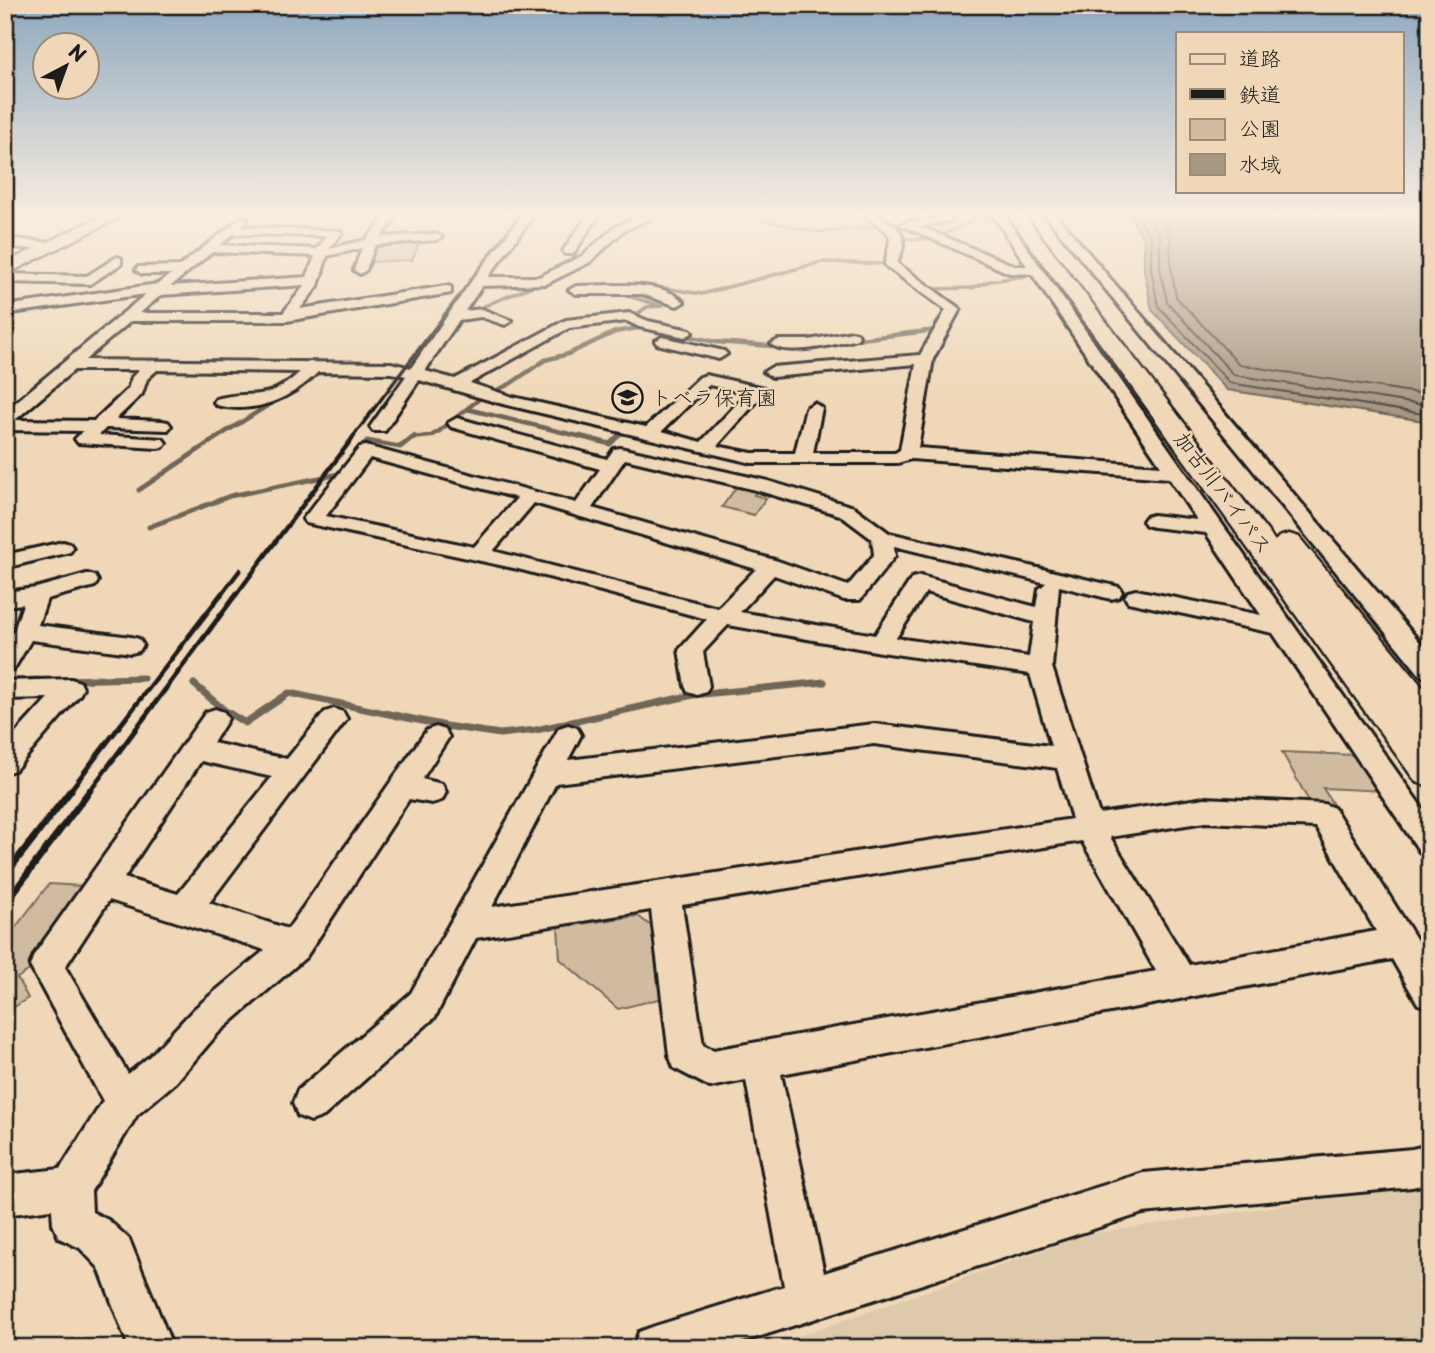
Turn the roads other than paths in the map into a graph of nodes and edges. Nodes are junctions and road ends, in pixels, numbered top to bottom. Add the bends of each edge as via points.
1 (16, 278) edge
2 (93, 278) edge
3 (172, 278) edge
4 (312, 278) edge
5 (489, 278) edge
6 (542, 278) edge
7 (910, 278) edge
8 (1042, 278) edge
9 (1063, 278) edge
10 (1081, 278) edge
11 (1103, 278) edge
12 (82, 279) junction
13 (311, 281) junction
14 (609, 281) dead end
15 (484, 286) junction
16 (159, 289) junction
17 (446, 290) dead end
18 (576, 290) dead end
19 (597, 290) junction
20 (65, 301) junction
21 (677, 302) dead end
22 (5, 310) edge
23 (289, 315) junction
24 (455, 316) junction
25 (129, 317) junction
26 (605, 319) junction
27 (505, 321) dead end
28 (852, 336) dead end
29 (818, 342) junction
30 (778, 344) dead end
31 (719, 354) dead end
32 (925, 359) junction
33 (145, 363) junction
34 (73, 365) junction
35 (360, 367) junction
36 (314, 368) junction
37 (841, 370) junction
38 (772, 372) dead end
39 (418, 374) junction
40 (349, 380) dead end
41 (457, 384) junction
42 (222, 402) dead end
43 (814, 408) dead end
44 (12, 409) edge
45 (389, 421) dead end
46 (5, 423) edge
47 (457, 423) dead end
48 (100, 424) junction
49 (160, 435) dead end
50 (648, 435) junction
51 (705, 449) junction
52 (908, 453) junction
53 (803, 458) junction
54 (611, 466) junction
55 (1176, 473) junction
56 (530, 495) junction
57 (580, 511) junction
58 (1153, 521) dead end
59 (1213, 528) junction
60 (882, 537) junction
61 (63, 548) dead end
62 (479, 554) junction
63 (5, 562) edge
64 (770, 566) junction
65 (87, 581) dead end
66 (1050, 589) dead end
67 (1111, 592) dead end
68 (37, 595) junction
69 (1136, 597) dead end
70 (5, 599) edge
71 (722, 616) junction
72 (1045, 617) junction
73 (1282, 627) junction
74 (25, 631) junction
75 (881, 644) junction
76 (131, 645) dead end
77 (1427, 662) edge
78 (5, 663) edge
79 (1040, 667) junction
80 (698, 686) dead end
81 (5, 690) edge
82 (215, 719) dead end
83 (334, 719) dead end
84 (1430, 722) edge
85 (568, 735) dead end
86 (436, 737) dead end
87 (194, 748) junction
88 (1068, 759) junction
89 (5, 763) edge
90 (293, 771) junction
91 (1430, 771) edge
92 (549, 772) junction
93 (1089, 828) junction
94 (1430, 843) edge
95 (103, 885) junction
96 (665, 895) junction
97 (185, 909) junction
98 (468, 925) junction
99 (1400, 942) junction
100 (295, 946) junction
101 (1181, 982) junction
102 (1430, 992) edge
103 (760, 1060) junction
104 (124, 1102) junction
105 (311, 1103) dead end
106 (1430, 1164) edge
107 (71, 1187) junction
108 (5, 1195) edge
109 (808, 1299) junction
110 (151, 1348) edge
111 (655, 1348) edge

1 - 12 street
2 - 12 street
3 - 16 street
4 - 13 street
5 - 15 street
6 - 15 street
7 - 32 street via 953,309
8 - 55 street
9 - 91 highway, 加古川バイパス
10 - 84 highway, 加古川バイパス
11 - 77 street
12 - 20 street
13 - 16 street
13 - 23 street
14 - 19 street
15 - 24 street via 467,298
16 - 20 street
16 - 25 street
17 - 23 street
18 - 19 street
19 - 21 street via 635,289 663,294
19 - 26 street via 594,299
20 - 22 street
23 - 25 street
24 - 27 street via 482,313
24 - 39 street
25 - 34 street
26 - 31 street via 634,313 669,328 638,335
26 - 41 street via 566,324
28 - 29 street
29 - 30 street
29 - 37 street
32 - 37 street
32 - 52 street
33 - 34 street
33 - 36 street
33 - 48 street via 136,391
34 - 44 street
35 - 36 street
35 - 39 street
35 - 40 street
36 - 42 street via 281,393 260,402
37 - 38 street
39 - 41 street
39 - 45 street
41 - 50 street
43 - 53 street
44 - 46 street
46 - 48 street
47 - 54 street
48 - 49 street
50 - 51 street
50 - 51 street via 706,380 758,391
51 - 53 street via 752,458
52 - 53 street via 886,460
52 - 55 street
54 - 57 street
54 - 60 street via 620,453 761,485 847,511
55 - 59 street
56 - 57 street
56 - 62 street
56 - 62 street via 366,451 313,519
57 - 64 street
58 - 59 street
59 - 73 street
60 - 64 street via 885,556 852,595
60 - 67 street
61 - 63 street
62 - 71 street
64 - 71 street
65 - 68 street
66 - 72 street
68 - 70 street
68 - 74 street
69 - 73 street
71 - 75 street
71 - 80 street via 691,650
72 - 75 street via 919,583
72 - 79 street
73 - 94 street
74 - 76 street via 89,650
74 - 78 street
75 - 79 street
79 - 88 street
81 - 89 street via 71,688
82 - 87 street
83 - 90 street
85 - 92 street
86 - 100 street via 417,789
87 - 90 street
87 - 95 street
88 - 92 street via 874,734
88 - 93 street
90 - 97 street
92 - 98 street
93 - 96 street
93 - 99 street via 1206,810 1324,816
93 - 101 street
95 - 97 street
95 - 104 street via 46,966
96 - 98 street
96 - 103 street via 687,1055 710,1069
97 - 100 street
98 - 105 street via 423,1005
99 - 101 street
99 - 102 street
100 - 104 street via 205,1021 163,1069
101 - 103 street
103 - 109 street
104 - 107 street
106 - 109 street via 1143,1193
107 - 108 street
107 - 110 street via 73,1224 94,1234 114,1254
109 - 111 street

